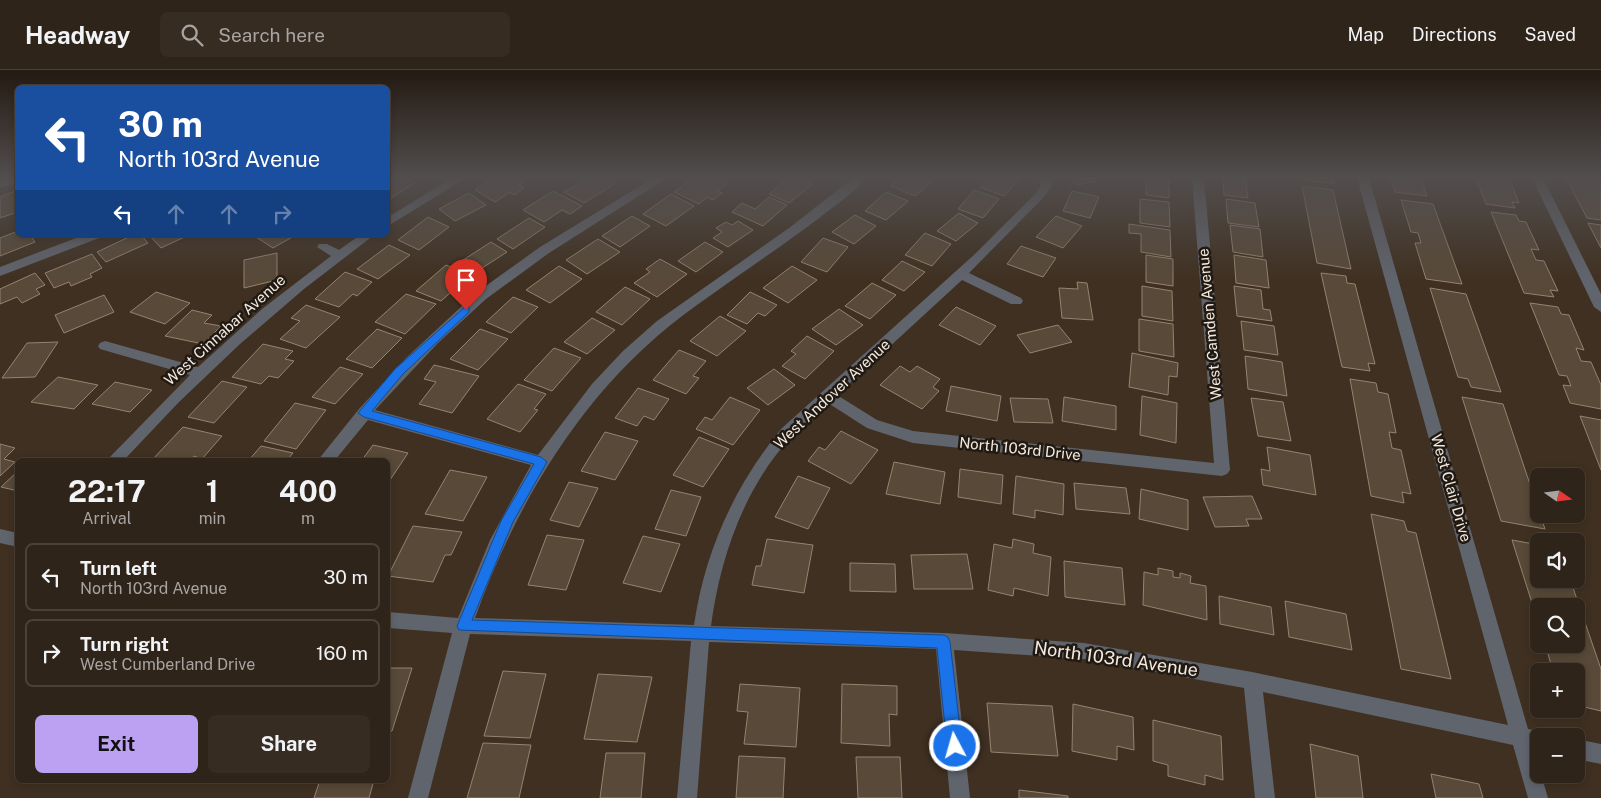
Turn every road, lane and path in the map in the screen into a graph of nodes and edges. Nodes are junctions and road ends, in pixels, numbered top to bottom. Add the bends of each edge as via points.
1 (405, 212) edge
2 (607, 212) edge
3 (817, 212) edge
4 (1022, 212) edge
5 (1201, 212) edge
6 (1372, 212) edge
7 (1554, 212) edge
8 (390, 221) edge
9 (90, 237) edge
10 (365, 237) edge
11 (323, 247) dead end
12 (340, 255) junction
13 (0, 272) edge
14 (961, 274) junction
15 (1016, 301) dead end
16 (1601, 307) edge
17 (105, 346) dead end
18 (199, 372) junction
19 (828, 395) junction
20 (364, 413) junction
21 (117, 458) edge
22 (328, 458) edge
23 (541, 462) junction
24 (1222, 470) joint
25 (0, 536) edge
26 (15, 539) edge
27 (390, 620) edge
28 (463, 626) junction
29 (702, 634) junction
30 (944, 642) junction
31 (1252, 680) junction
32 (1530, 739) edge
33 (1585, 751) edge
34 (1601, 754) edge
35 (1536, 783) edge
36 (418, 798) edge
37 (687, 798) edge
38 (960, 798) edge
39 (1265, 798) edge
40 (1538, 798) edge

1 - 8 street
2 - 20 street via 494,286 399,372
3 - 23 street via 690,303 637,346 595,388
4 - 14 street, West Andover Avenue
5 - 24 street, West Camden Avenue
6 - 32 street, West Clair Drive
7 - 16 street
9 - 13 street
10 - 12 street, West Cinnabar Avenue
11 - 12 street
12 - 18 street, West Cinnabar Avenue via 280,301
14 - 15 street
14 - 19 street, West Andover Avenue
17 - 18 street
18 - 21 street, West Cinnabar Avenue
19 - 24 street, North 103rd Drive via 872,424 913,437
19 - 29 street, West Andover Avenue via 776,445 742,497 715,565
20 - 22 street
20 - 23 street
23 - 28 street via 508,521
25 - 26 street
27 - 28 street, North 103rd Avenue
28 - 29 street, North 103rd Avenue
28 - 36 street
29 - 30 street, North 103rd Avenue
29 - 37 street, West Andover Avenue
30 - 31 street, North 103rd Avenue via 1084,650
30 - 38 street
31 - 32 street, North 103rd Avenue
31 - 39 street
33 - 34 street
35 - 40 street, West Clair Drive

